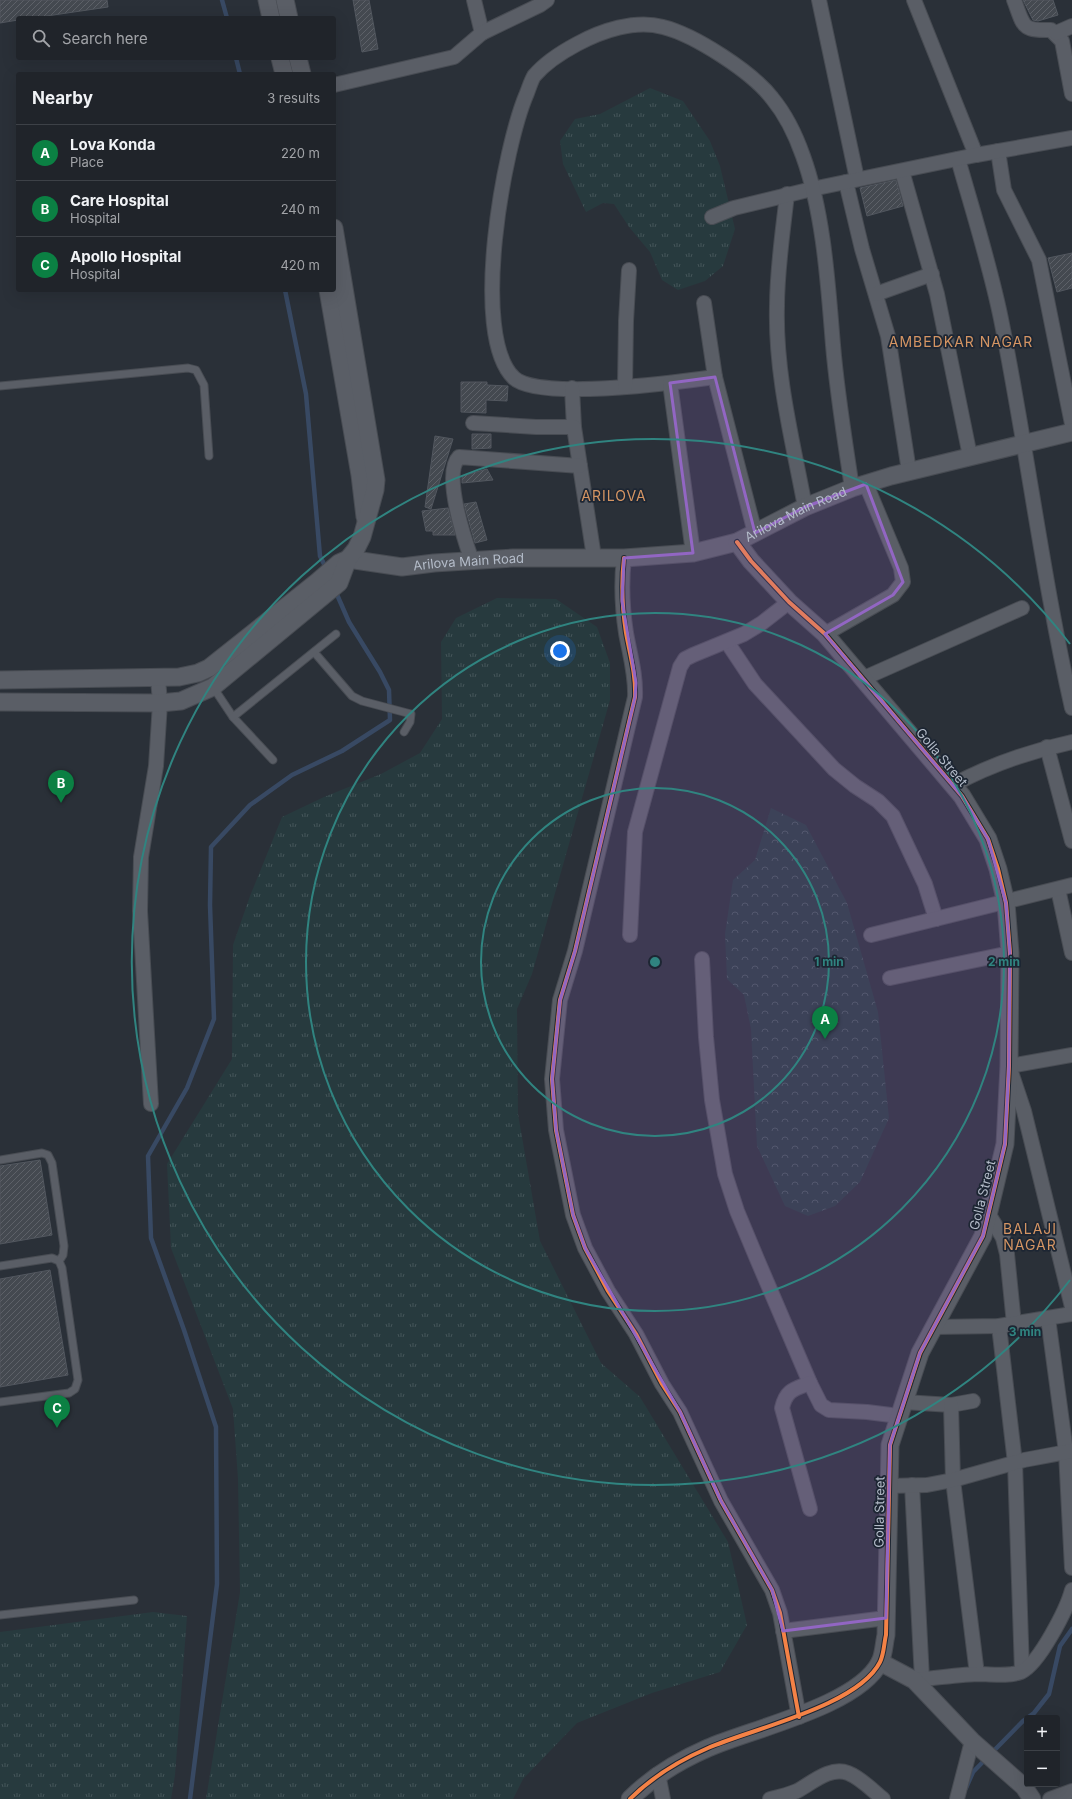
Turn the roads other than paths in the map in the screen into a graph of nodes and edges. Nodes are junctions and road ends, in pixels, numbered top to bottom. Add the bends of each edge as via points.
1 (267, 0) edge
2 (285, 0) edge
3 (474, 0) edge
4 (547, 0) edge
5 (819, 0) edge
6 (914, 0) edge
7 (1014, 0) edge
8 (271, 16) edge
9 (289, 16) edge
10 (1072, 26) edge
11 (482, 33) junction
12 (1056, 33) junction
13 (280, 60) edge
14 (298, 60) edge
15 (284, 72) edge
16 (302, 72) edge
17 (336, 85) edge
18 (1072, 94) edge
19 (1072, 138) edge
20 (998, 151) junction
21 (976, 155) junction
22 (958, 159) junction
23 (902, 171) junction
24 (852, 180) junction
25 (812, 189) junction
26 (787, 194) junction
27 (712, 217) dead end
28 (336, 240) edge
29 (629, 270) dead end
30 (932, 274) junction
31 (328, 292) edge
32 (876, 294) junction
33 (704, 303) dead end
34 (715, 377) junction
35 (670, 383) junction
36 (0, 386) edge
37 (572, 388) junction
38 (625, 388) junction
39 (473, 423) dead end
40 (1072, 424) edge
41 (574, 426) junction
42 (1072, 432) edge
43 (1024, 444) junction
44 (209, 456) dead end
45 (970, 456) junction
46 (580, 466) junction
47 (909, 471) junction
48 (859, 486) junction
49 (805, 508) junction
50 (366, 522) junction
51 (755, 533) junction
52 (737, 542) junction
53 (693, 553) junction
54 (594, 557) junction
55 (624, 558) junction
56 (348, 559) junction
57 (472, 561) junction
58 (330, 581) junction
59 (789, 602) junction
60 (1022, 608) dead end
61 (336, 634) dead end
62 (825, 634) junction
63 (727, 642) junction
64 (314, 652) junction
65 (158, 678) junction
66 (862, 679) junction
67 (0, 680) edge
68 (213, 687) junction
69 (0, 702) edge
70 (160, 703) junction
71 (1072, 708) edge
72 (233, 717) junction
73 (404, 732) dead end
74 (1072, 742) edge
75 (1047, 747) junction
76 (273, 760) dead end
77 (953, 785) junction
78 (1072, 841) edge
79 (1072, 885) edge
80 (1058, 889) junction
81 (1006, 903) junction
82 (936, 919) junction
83 (630, 935) dead end
84 (871, 935) dead end
85 (1010, 953) junction
86 (1072, 953) edge
87 (702, 959) dead end
88 (890, 978) dead end
89 (1071, 1058) edge
90 (1010, 1066) junction
91 (151, 1104) dead end
92 (0, 1160) edge
93 (988, 1213) junction
94 (59, 1261) junction
95 (0, 1266) edge
96 (1072, 1307) edge
97 (1072, 1314) edge
98 (1048, 1318) junction
99 (1014, 1324) junction
100 (999, 1326) junction
101 (934, 1327) junction
102 (810, 1383) junction
103 (973, 1401) dead end
104 (0, 1402) edge
105 (951, 1405) junction
106 (901, 1409) junction
107 (1069, 1452) edge
108 (1015, 1463) junction
109 (953, 1480) junction
110 (912, 1485) junction
111 (889, 1486) junction
112 (810, 1509) dead end
113 (1072, 1568) edge
114 (1072, 1590) edge
115 (134, 1600) dead end
116 (1069, 1612) edge
117 (0, 1615) edge
118 (886, 1618) junction
119 (783, 1631) junction
120 (880, 1662) junction
121 (1022, 1671) junction
122 (977, 1674) junction
123 (918, 1680) junction
124 (799, 1717) junction
125 (983, 1751) junction
126 (658, 1774) junction
127 (1072, 1791) edge
128 (630, 1799) edge
129 (663, 1799) edge
130 (770, 1799) edge
131 (883, 1799) edge
132 (957, 1799) edge
133 (1032, 1799) edge
134 (1050, 1799) edge

1 - 8 street
2 - 9 street
3 - 11 street
4 - 11 street
5 - 24 street
6 - 21 street
7 - 12 street via 1027,28 1034,31 1051,30
10 - 12 street
11 - 17 street via 454,57
12 - 18 street via 1062,41
13 - 15 street
14 - 16 street
19 - 20 street
20 - 21 street
20 - 40 street via 1004,190 1039,260
21 - 22 street
22 - 23 street
22 - 43 street via 999,311
23 - 24 street
23 - 30 street
24 - 25 street
24 - 32 street via 862,249
25 - 26 street
25 - 37 street via 792,129 772,97 738,66 701,44 662,26 629,25 594,34 560,54 534,77 518,114 505,166 494,238 493,303 498,345 506,368 516,380 532,387
25 - 48 street via 828,285 834,350
26 - 27 street via 734,208
26 - 49 street via 776,306 783,385
28 - 50 street via 376,480 376,490
29 - 38 street
30 - 32 street
30 - 45 street
31 - 50 street
32 - 47 street via 888,336
33 - 34 street
34 - 35 street
34 - 51 street
35 - 38 street
35 - 53 street
36 - 44 lane via 188,368 196,370 204,385
37 - 38 street
37 - 41 street
39 - 41 street via 536,427
41 - 46 street
42 - 43 street, Arilova Main Road
43 - 45 street, Arilova Main Road
43 - 71 street via 1056,635
45 - 47 street, Arilova Main Road
46 - 54 street
46 - 57 street via 459,457 455,461 454,470 455,504
47 - 48 street, Arilova Main Road
48 - 49 street, Arilova Main Road
48 - 62 street via 901,568 903,582 893,595
49 - 51 street, Arilova Main Road
50 - 56 street via 356,549
51 - 52 street, Arilova Main Road
52 - 53 street, Arilova Main Road
52 - 59 street, Golla Street
53 - 55 street, Arilova Main Road
54 - 55 street, Arilova Main Road
54 - 57 street, Arilova Main Road
55 - 119 street via 621,578 622,601 636,683 635,697 575,951 560,1000 552,1079 556,1130 573,1215 585,1248 680,1412 721,1501 772,1590
56 - 57 street, Arilova Main Road via 402,567
56 - 58 street
58 - 65 street via 209,668 179,677
58 - 68 street
59 - 62 street, Golla Street
59 - 63 street via 762,623
60 - 66 street
61 - 64 lane
62 - 66 street, Golla Street
63 - 82 street via 755,684 834,769 878,801 893,816 925,884
63 - 83 street via 685,659 676,678 635,832
64 - 72 lane
64 - 73 lane via 352,696 411,714
65 - 67 street
65 - 70 street
66 - 77 street, Golla Street
68 - 70 street via 181,701
68 - 72 lane
69 - 70 street
70 - 91 street via 156,766 141,858 140,911
72 - 76 lane
74 - 75 street
75 - 77 street via 981,771
75 - 78 street
77 - 81 street, Golla Street via 988,839
79 - 80 street
80 - 81 street
80 - 86 street
81 - 82 street
81 - 85 street, Golla Street
82 - 84 street
85 - 88 street
85 - 90 street, Golla Street
87 - 102 street via 712,1100 725,1174 737,1211
89 - 90 street
90 - 93 street, Golla Street via 1005,1144
90 - 96 street via 1024,1111
92 - 94 lane via 42,1153 48,1155 52,1163 64,1246
93 - 99 street via 1003,1238 1007,1254
93 - 101 street, Golla Street via 983,1236
94 - 95 lane via 52,1258
94 - 104 lane via 78,1380 75,1389 69,1393
97 - 98 street
98 - 99 street
98 - 107 street
99 - 100 street
100 - 101 street
100 - 108 street
101 - 106 street, Golla Street via 920,1353
102 - 106 street via 821,1405 829,1410 867,1412
102 - 112 street via 793,1389 784,1397 782,1408
103 - 105 street
105 - 106 street
105 - 109 street
106 - 111 street, Golla Street via 890,1445
107 - 108 street
107 - 113 street
108 - 109 street
108 - 121 street
109 - 110 street
109 - 122 street
110 - 111 street
110 - 123 street
111 - 118 street, Golla Street
114 - 116 street
115 - 117 lane
116 - 121 street
118 - 119 street
118 - 120 street, Golla Street via 886,1635
119 - 124 street
120 - 123 street
120 - 124 street, Golla Street via 864,1681 850,1691
121 - 122 street via 1010,1674
122 - 123 street
123 - 125 street
124 - 126 street, Golla Street via 709,1748
125 - 132 street
125 - 133 street via 1024,1787
126 - 128 street, Golla Street
126 - 129 street
127 - 134 street
130 - 131 street via 797,1790 837,1771 856,1777

